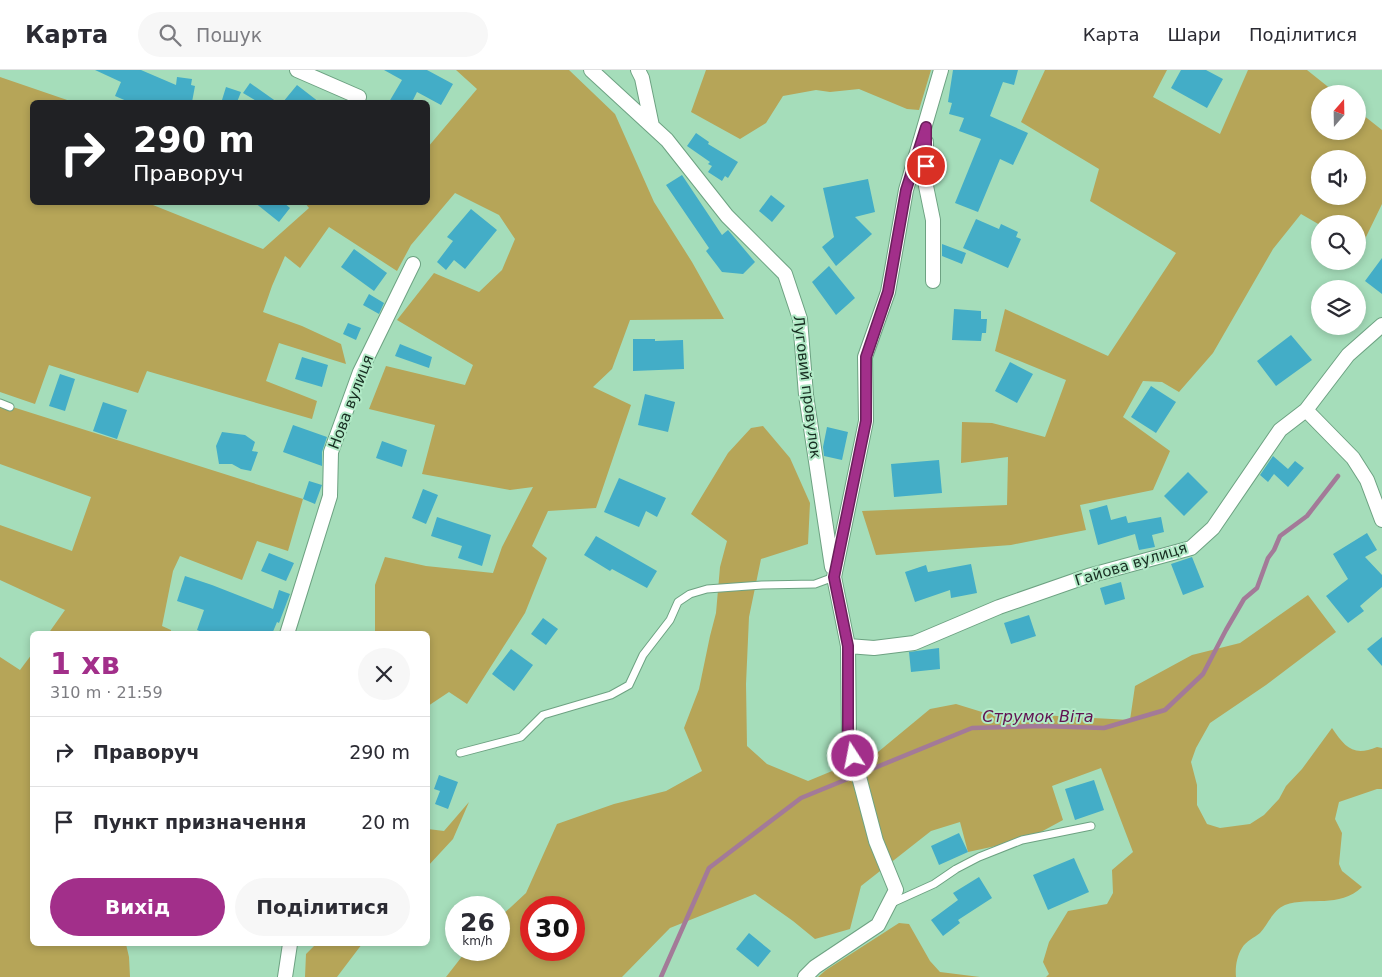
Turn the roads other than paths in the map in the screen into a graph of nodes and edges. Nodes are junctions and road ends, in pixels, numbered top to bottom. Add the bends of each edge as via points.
1 (297, 70) edge
2 (591, 70) edge
3 (638, 70) edge
4 (942, 70) edge
5 (359, 97) dead end
6 (652, 126) junction
7 (926, 127) junction
8 (412, 264) dead end
9 (934, 281) dead end
10 (1382, 325) edge
11 (0, 404) edge
12 (10, 406) dead end
13 (1306, 410) junction
14 (1382, 520) edge
15 (834, 577) junction
16 (288, 631) edge
17 (848, 646) junction
18 (460, 753) dead end
19 (1091, 826) dead end
20 (889, 904) junction
21 (290, 946) edge
22 (285, 977) edge
23 (805, 977) edge

1 - 5 street
2 - 6 street, Луговий провулок
3 - 6 street
4 - 7 street
6 - 15 street, Луговий провулок via 667,140 727,216 785,274 800,319 806,396
7 - 9 street via 926,186 933,220
7 - 15 street via 906,190 888,292 866,357 866,421
8 - 16 street, Нова вулиця via 360,372 331,452 330,496
10 - 13 street, Гайова вулиця via 1348,355
11 - 12 lane
13 - 14 street via 1354,458 1367,480
13 - 17 street, Гайова вулиця via 1280,430 1213,528 1191,548 1088,576 999,607 914,643 874,648
15 - 17 street, Луговий провулок
15 - 18 lane via 815,584 707,589 690,594 678,602 629,685 611,695 543,715 521,736
17 - 20 street, Луговий провулок via 848,738 876,841 896,890
19 - 20 lane via 1022,840 979,857 934,884
20 - 23 street via 878,925
21 - 22 street

